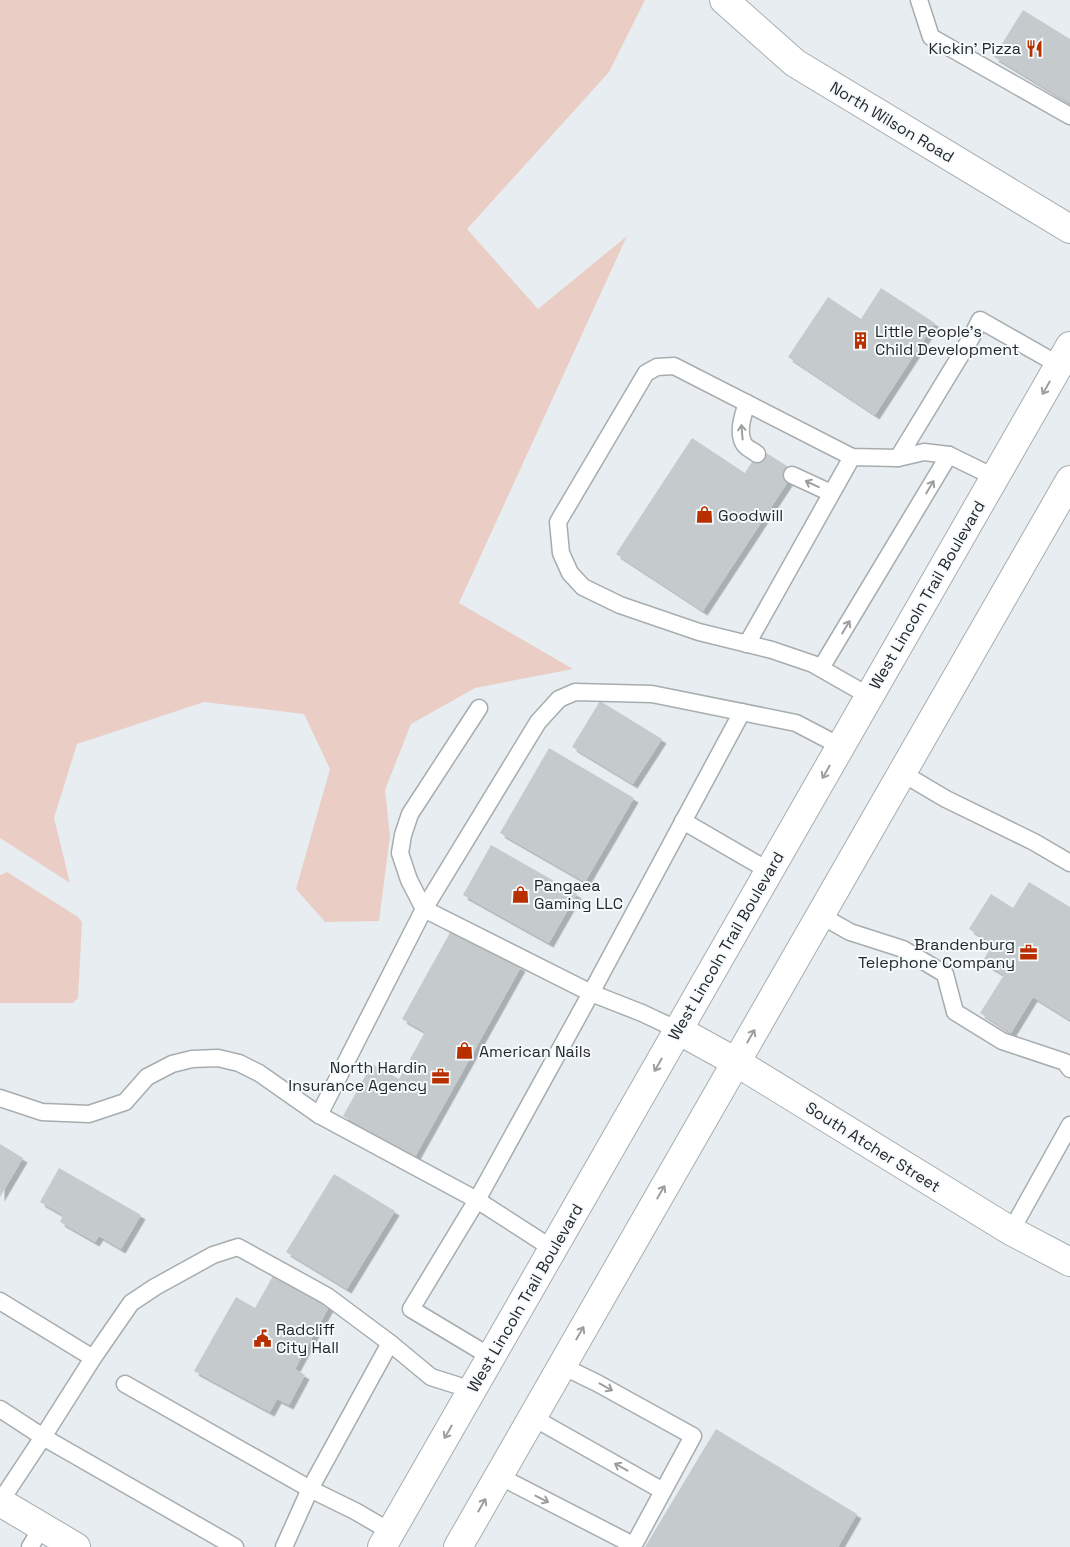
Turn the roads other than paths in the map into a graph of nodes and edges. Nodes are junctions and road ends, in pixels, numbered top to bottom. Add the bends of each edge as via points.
1 (724, 0) edge
2 (919, 0) edge
3 (1070, 116) edge
4 (1070, 229) edge
5 (1064, 355) edge
6 (747, 403) junction
7 (757, 454) dead end
8 (949, 455) junction
9 (852, 457) junction
10 (898, 458) junction
11 (792, 475) dead end
12 (994, 477) junction
13 (1070, 480) edge
14 (831, 493) junction
15 (747, 644) junction
16 (821, 668) junction
17 (870, 696) junction
18 (479, 708) dead end
19 (742, 712) junction
20 (840, 746) junction
21 (902, 773) junction
22 (683, 821) junction
23 (1070, 863) edge
24 (769, 871) junction
25 (424, 910) junction
26 (820, 915) junction
27 (591, 993) junction
28 (678, 1030) junction
29 (736, 1062) junction
30 (1070, 1069) edge
31 (0, 1098) edge
32 (319, 1115) junction
33 (1070, 1125) edge
34 (477, 1200) junction
35 (1011, 1232) junction
36 (553, 1249) junction
37 (1070, 1262) edge
38 (0, 1301) edge
39 (390, 1343) junction
40 (491, 1357) junction
41 (93, 1358) junction
42 (562, 1366) junction
43 (125, 1384) dead end
44 (472, 1390) junction
45 (0, 1410) edge
46 (532, 1417) junction
47 (43, 1437) junction
48 (499, 1476) junction
49 (310, 1489) junction
50 (663, 1491) junction
51 (0, 1502) edge
52 (36, 1537) edge
53 (386, 1540) edge
54 (76, 1547) edge
55 (235, 1547) edge
56 (284, 1547) edge
57 (458, 1547) edge

1 - 4 main road, North Wilson Road via 795,63
2 - 3 lane via 931,37
5 - 10 lane via 980,320
5 -> 12 main road, West Lincoln Trail Boulevard
7 -> 6 lane via 744,444 741,434
6 - 9 lane
6 - 15 lane via 674,366 657,366 646,373 558,522 561,552 570,573 582,587 620,605 699,632
8 - 10 lane via 924,452
8 - 12 lane
16 -> 8 lane
9 - 10 lane
9 - 14 lane
14 -> 11 lane
12 - 17 main road, West Lincoln Trail Boulevard
13 - 21 main road
14 - 15 lane
15 - 16 lane
16 - 17 lane
17 - 20 main road, West Lincoln Trail Boulevard
18 - 25 lane via 410,814 403,835 400,853
19 - 20 lane via 796,723
19 - 22 lane
19 - 25 lane via 652,694 575,692 559,699 538,722
20 -> 24 main road, West Lincoln Trail Boulevard
21 - 23 lane
21 - 26 main road
22 - 24 lane
22 - 27 lane
24 - 28 main road, West Lincoln Trail Boulevard
25 - 27 lane
25 - 32 lane
29 -> 26 main road
26 - 30 lane via 850,932 904,949 945,974 955,1012 1002,1041 1065,1062
27 - 28 lane
27 - 34 lane
28 - 29 main road, South Atcher Street
28 -> 36 main road, West Lincoln Trail Boulevard
29 - 35 main road, South Atcher Street
42 -> 29 main road
31 - 32 lane via 42,1112 89,1114 125,1102 147,1077 172,1064 218,1058 239,1063 259,1073
32 - 34 lane
33 - 35 lane
34 - 36 lane
34 - 40 lane via 411,1309
35 - 37 main road, South Atcher Street
36 - 40 main road, West Lincoln Trail Boulevard
38 - 41 lane
39 - 41 lane via 327,1296 238,1247 213,1255 131,1303
39 - 44 lane via 431,1377
39 - 49 lane
40 - 44 main road, West Lincoln Trail Boulevard
41 - 47 lane
42 - 46 main road
42 -> 50 lane via 693,1436
43 - 49 lane
44 -> 53 main road, West Lincoln Trail Boulevard
45 - 47 lane
46 - 48 main road
50 -> 46 lane
47 - 51 lane
47 - 55 lane
48 -> 50 lane via 630,1544 636,1541
57 -> 48 main road
49 - 53 lane via 355,1512
49 - 56 lane
51 - 52 main road
52 - 54 main road

